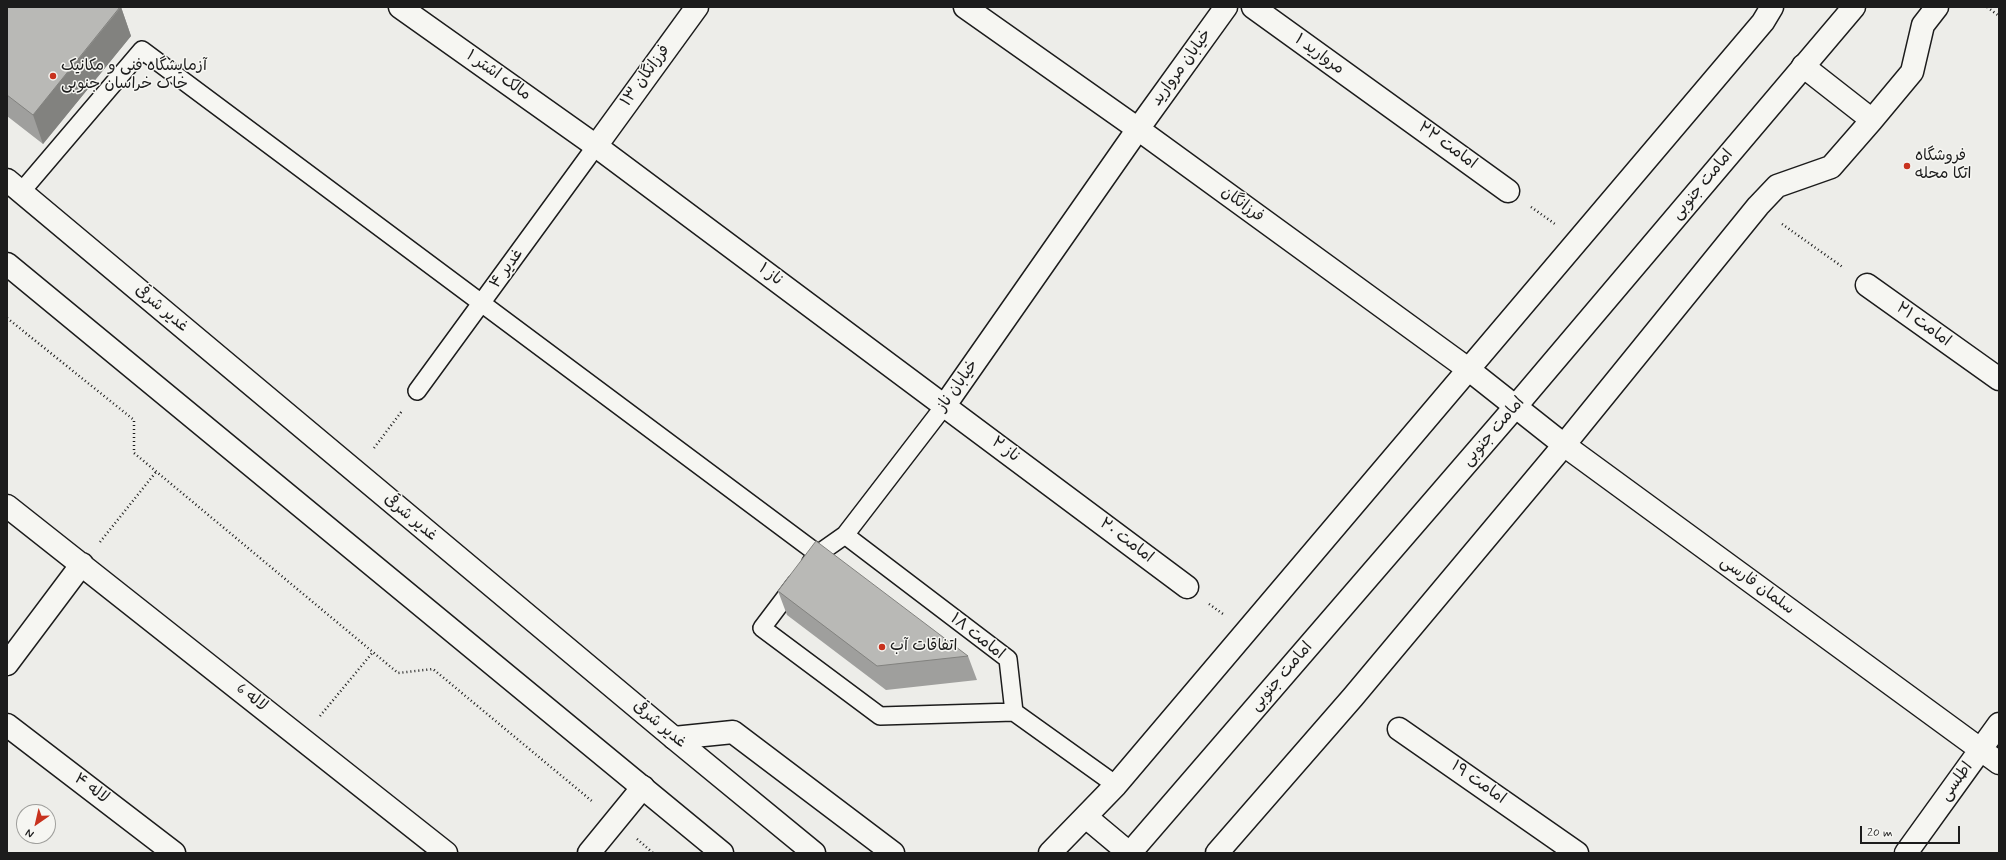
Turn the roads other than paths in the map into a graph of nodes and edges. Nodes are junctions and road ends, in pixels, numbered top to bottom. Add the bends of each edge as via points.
1 (400, 7) edge
2 (697, 7) edge
3 (965, 7) edge
4 (1226, 7) edge
5 (1253, 7) edge
6 (1772, 7) edge
7 (1854, 7) edge
8 (1937, 7) edge
9 (1803, 66) junction
10 (1385, 102) joint
11 (1872, 120) junction
12 (1138, 129) junction
13 (596, 146) junction
14 (14, 186) edge
15 (1508, 191) road end
16 (7, 264) edge
17 (1867, 285) road end
18 (482, 303) junction
19 (1468, 369) junction
20 (1999, 379) edge
21 (417, 391) road end
22 (945, 405) junction
23 (1516, 406) junction
24 (1564, 445) junction
25 (1065, 495) joint
26 (7, 506) edge
27 (845, 535) junction
28 (818, 554) junction
29 (82, 564) junction
30 (1187, 587) road end
31 (7, 664) edge
32 (1014, 712) junction
33 (1999, 724) edge
34 (7, 725) edge
35 (1399, 729) dead end
36 (674, 738) junction
37 (1980, 750) junction
38 (1999, 763) edge
39 (1116, 785) junction
40 (643, 788) junction
41 (1086, 817) junction
42 (174, 853) edge
43 (446, 853) edge
44 (589, 853) edge
45 (722, 853) edge
46 (814, 853) edge
47 (893, 853) edge
48 (1050, 853) edge
49 (1129, 853) edge
50 (1217, 853) edge
51 (1577, 853) edge
52 (1906, 853) edge

1 - 13 street, مالک اشتر ۱
2 - 13 street, فرزانگان ۱۳
3 - 12 street, فرزانگان
4 - 12 street, خیابان مروارید
5 - 10 street, مروارید ۱
6 - 19 street via 1763,22
7 - 9 street, امامت جنوبی
8 - 11 street via 1923,26 1912,72
9 - 11 street
9 - 23 street, امامت جنوبی
10 - 15 street, امامت ۲۲
11 - 24 street via 1831,167 1777,186 1758,206
12 - 19 street, فرزانگان
12 - 22 street, خیابان ناز
13 - 18 lane, غدیر ۴
13 - 22 street, ناز ۱
14 - 18 lane via 142,50
14 - 36 street, غدیر شرقی
16 - 40 street
17 - 20 street, امامت ۲۱
18 - 21 lane, غدیر ۴
18 - 28 lane
19 - 23 street, فرزانگان
19 - 39 street
22 - 25 street, ناز ۲
22 - 27 lane, خیابان ناز
23 - 24 street, سلمان فارسی
23 - 49 street, امامت جنوبی
24 - 37 street, سلمان فارسی
24 - 50 street via 1353,697
25 - 30 street, امامت ۲۰
26 - 29 street, لاله 6
27 - 28 lane, خیابان ناز
27 - 32 lane, امامت ۱۸ via 1008,659
28 - 32 lane, خیابان ناز via 762,628 880,716
29 - 31 street
29 - 43 street, لاله 6
32 - 39 lane
33 - 37 street, اطلسی
34 - 42 street, لاله ۴
35 - 51 street, امامت ۱۹
36 - 46 street, غدیر شرقی
36 - 47 street via 733,732
37 - 38 street, سلمان فارسی
37 - 52 street, اطلسی
39 - 41 street
40 - 44 street
40 - 45 street
41 - 48 street
41 - 49 street

